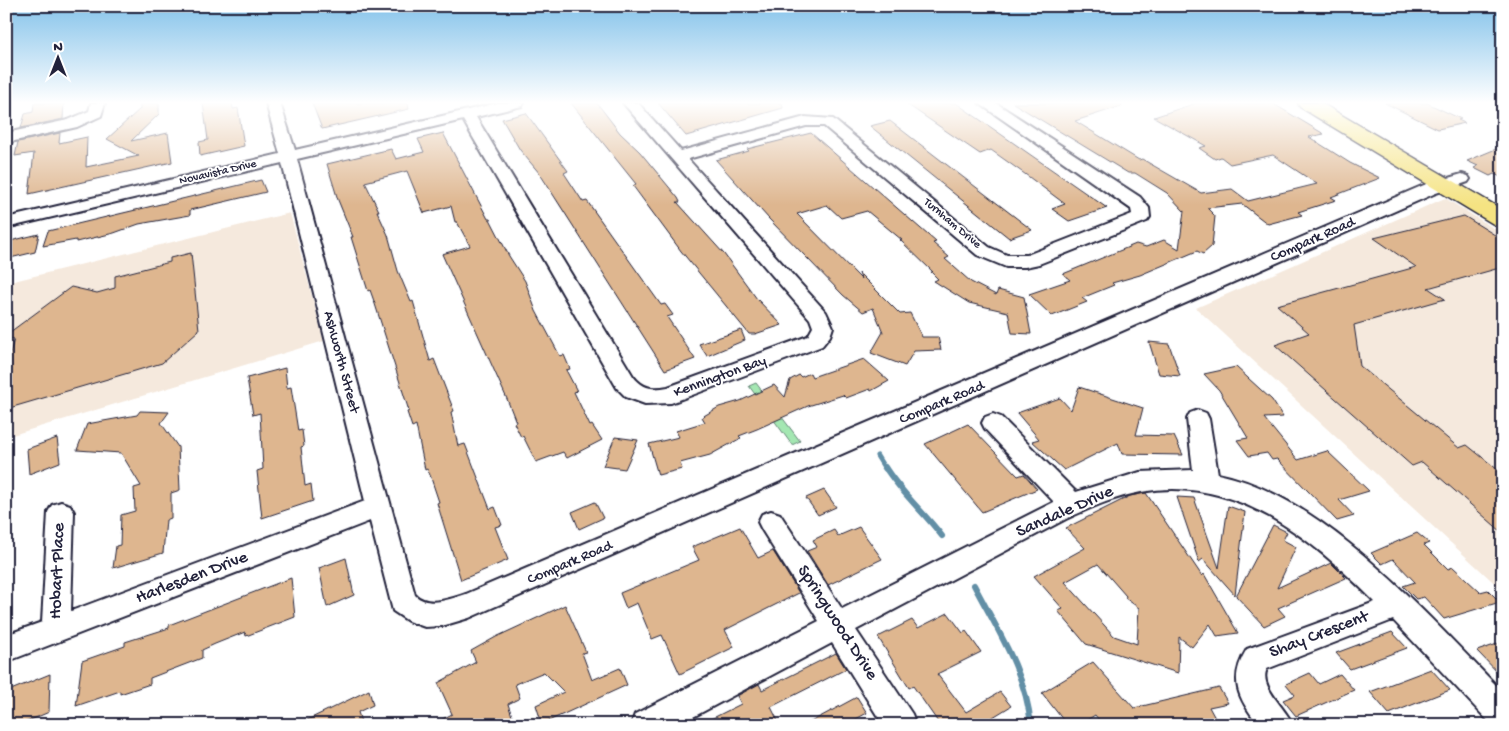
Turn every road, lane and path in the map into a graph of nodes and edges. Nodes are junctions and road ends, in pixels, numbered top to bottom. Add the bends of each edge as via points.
1 (283, 137) edge
2 (370, 137) edge
3 (480, 137) edge
4 (660, 137) edge
5 (748, 137) edge
6 (846, 137) edge
7 (1038, 137) edge
8 (1370, 137) edge
9 (1383, 137) edge
10 (288, 156) junction
11 (677, 156) junction
12 (1452, 182) junction
13 (1503, 203) edge
14 (1503, 220) edge
15 (6, 222) edge
16 (1198, 419) dead end
17 (993, 423) dead end
18 (1207, 482) junction
19 (1073, 505) junction
20 (378, 507) junction
21 (61, 512) dead end
22 (771, 522) dead end
23 (1398, 606) junction
24 (419, 613) joint
25 (839, 626) junction
26 (56, 630) junction
27 (6, 649) edge
28 (1503, 714) edge
29 (646, 725) edge
30 (901, 725) edge
31 (1278, 725) edge

1 - 10 street, Ashworth Street
2 - 10 street, Novavista Drive
3 - 11 street, Kennington Bay via 628,387 640,395 651,397 672,395 808,345 820,336 823,327 819,317
4 - 11 street, Kennington Bay
5 - 11 street, Turnham Drive
6 - 7 street, Turnham Drive via 983,251 997,258 1014,262 1032,260 1141,217 1140,208 1134,201
8 - 12 main road
9 - 12 main road
10 - 15 street, Novavista Drive
10 - 20 street, Ashworth Street
12 - 13 main road
12 - 14 main road
12 - 24 street, Compark Road via 469,606 444,613
16 - 18 street
17 - 19 street
18 - 19 street, Sandale Drive via 1174,479 1137,482
18 - 23 street, Sandale Drive via 1266,502 1317,531
19 - 25 street, Sandale Drive
20 - 24 street, Ashworth Street via 403,602 411,611
20 - 26 street, Harlesden Drive
21 - 26 street, Hobart Place
22 - 25 street, Springwood Drive
23 - 28 street, Sandale Drive
23 - 31 street, Shay Crescent via 1258,659 1250,668 1249,680 1255,694
25 - 29 street, Sandale Drive
25 - 30 street, Springwood Drive
26 - 27 street, Harlesden Drive

